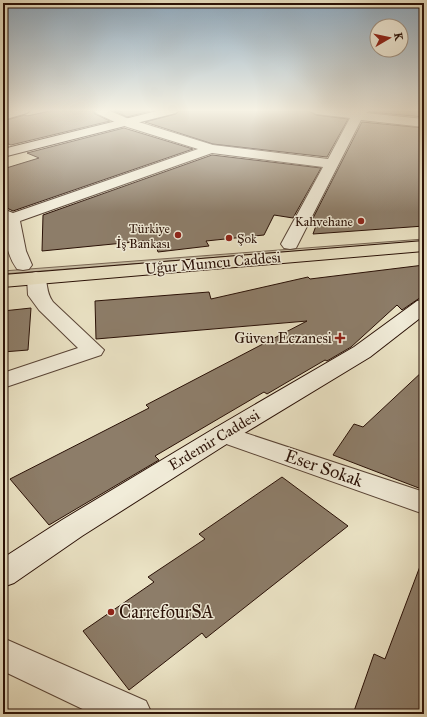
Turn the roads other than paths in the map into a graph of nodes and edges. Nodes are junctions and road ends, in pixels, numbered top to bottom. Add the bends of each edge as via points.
1 (37, 144) edge
2 (195, 144) edge
3 (343, 144) edge
4 (212, 150) junction
5 (3, 153) edge
6 (332, 164) junction
7 (7, 216) edge
8 (424, 234) edge
9 (290, 244) junction
10 (424, 246) edge
11 (3, 267) edge
12 (30, 272) junction
13 (3, 281) edge
14 (424, 304) edge
15 (3, 381) edge
16 (224, 434) junction
17 (424, 503) edge
18 (3, 574) edge
19 (3, 654) edge
20 (132, 714) edge

1 - 5 street
2 - 4 street
3 - 6 street
4 - 6 street
4 - 7 street
6 - 9 street
7 - 12 street via 17,251
8 - 9 main road, Uğur Mumcu Caddesi
9 - 12 main road, Uğur Mumcu Caddesi
10 - 12 main road, Uğur Mumcu Caddesi
11 - 12 main road, Uğur Mumcu Caddesi
12 - 13 main road, Uğur Mumcu Caddesi
12 - 15 street via 38,295 46,306 93,350
14 - 16 street, Erdemir Caddesi via 362,352
16 - 17 street, Eser Sokak
16 - 18 street, Erdemir Caddesi
19 - 20 street

